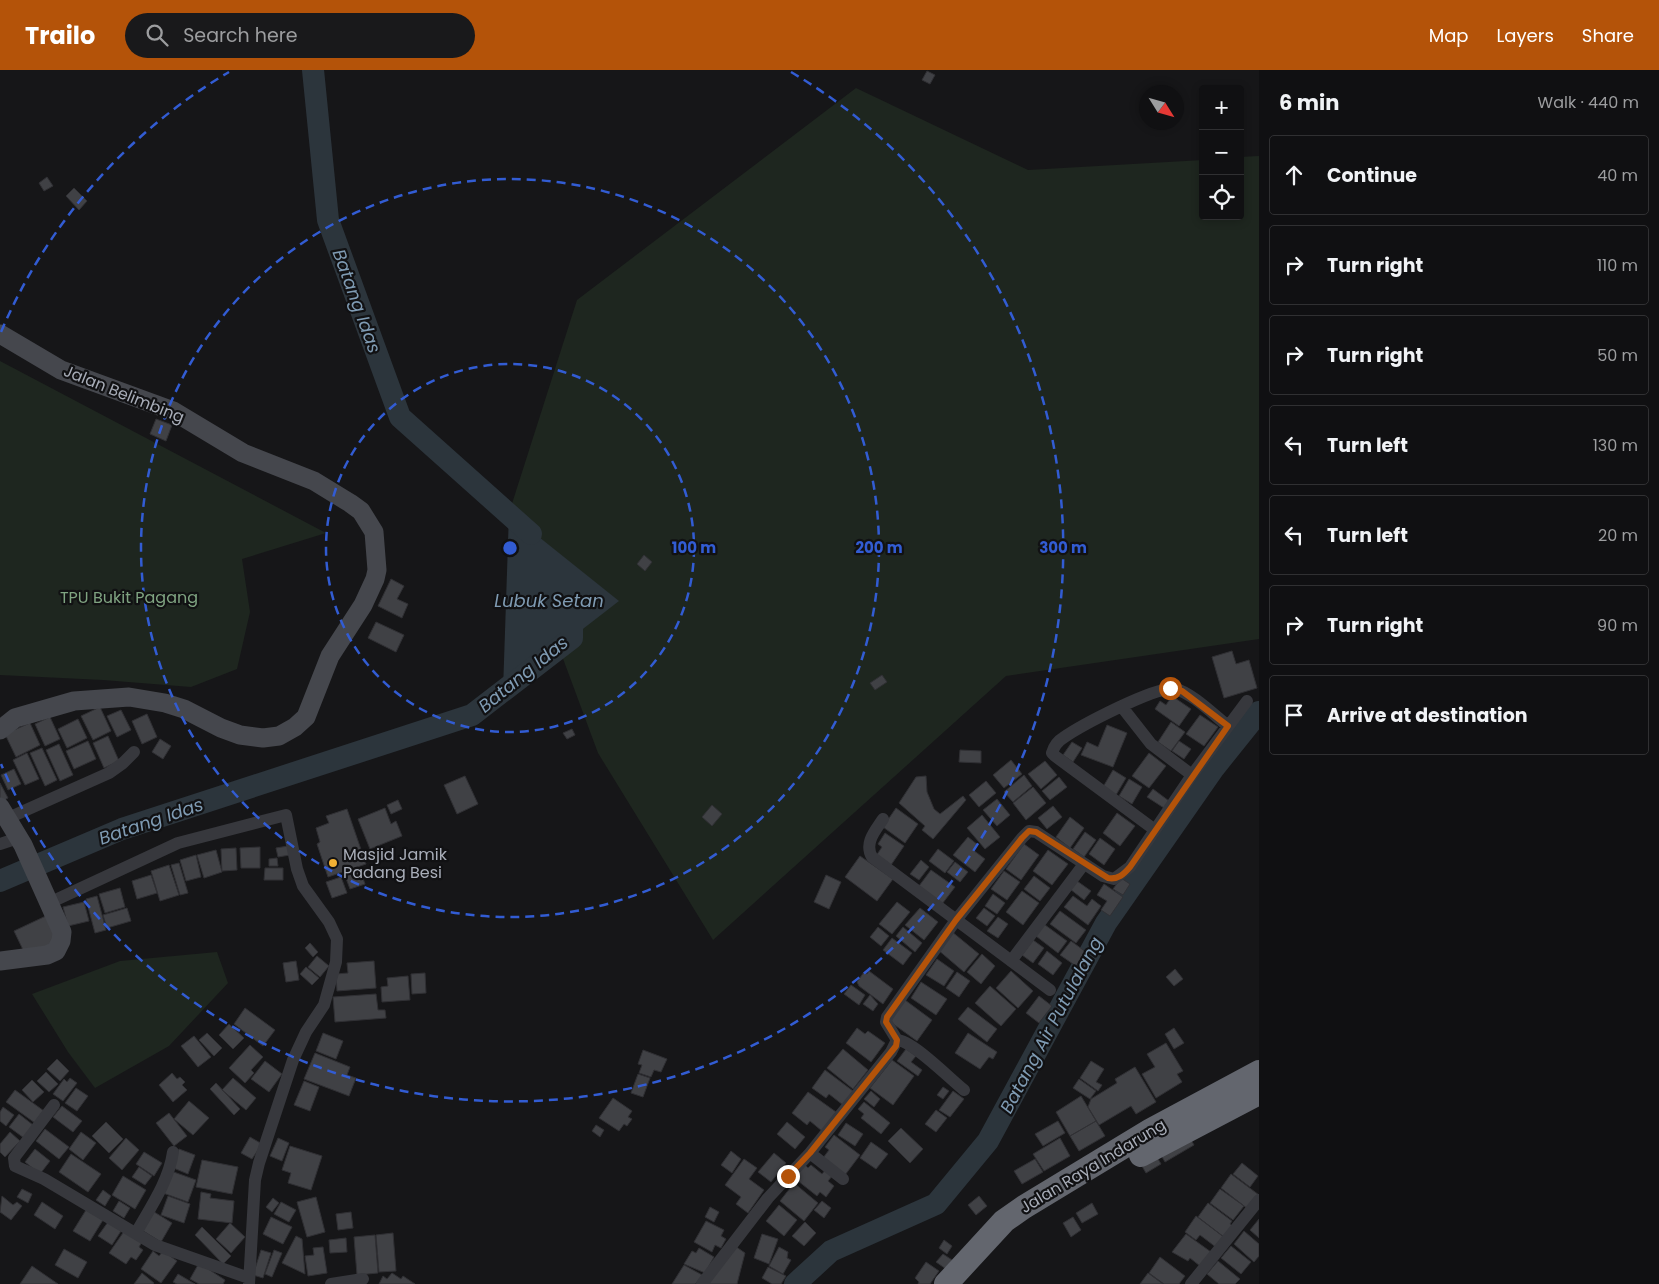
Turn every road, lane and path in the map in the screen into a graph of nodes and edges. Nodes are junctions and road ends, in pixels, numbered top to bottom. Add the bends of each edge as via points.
1 (0, 334) edge
2 (1247, 701) dead end
3 (1122, 707) junction
4 (1228, 726) junction
5 (0, 730) edge
6 (134, 752) dead end
7 (1192, 775) junction
8 (3, 813) edge
9 (883, 819) dead end
10 (1155, 830) junction
11 (20, 841) junction
12 (0, 844) edge
13 (1084, 864) junction
14 (47, 901) junction
15 (956, 920) junction
16 (0, 961) edge
17 (1011, 961) junction
18 (1050, 990) dead end
19 (897, 1040) junction
20 (1259, 1072) edge
21 (964, 1090) dead end
22 (1259, 1093) edge
23 (54, 1105) dead end
24 (173, 1152) dead end
25 (810, 1153) junction
26 (843, 1179) dead end
27 (1071, 1187) junction
28 (1259, 1200) edge
29 (136, 1233) junction
30 (363, 1279) dead end
31 (249, 1281) edge
32 (331, 1284) edge
33 (702, 1284) edge
34 (946, 1284) edge
35 (963, 1284) edge
36 (1191, 1284) edge

1 - 5 street, Jalan Belimbing via 61,370 173,411 243,453 314,481 361,511 374,532 376,542 375,579 363,605 330,656 306,717 279,736 252,737 221,728 184,709 129,697 74,701 15,718
2 - 4 street
3 - 4 street via 1163,689 1175,689
3 - 7 street via 1151,744
3 - 10 street via 1062,738 1052,752
4 - 7 street
6 - 8 street via 109,772
7 - 10 street
8 - 11 street
9 - 15 street via 870,840 872,857
10 - 13 street via 1130,867 1114,879
11 - 12 street
11 - 14 street
13 - 15 street via 1036,832 1029,831
13 - 17 street
14 - 16 street via 62,932 56,951
14 - 31 street via 178,843 286,815 303,886 337,939 336,962 324,1005 292,1060 259,1164 255,1180
15 - 17 street
15 - 19 street via 887,1017 886,1022
17 - 18 street
19 - 21 street via 914,1048
19 - 25 street via 891,1052
20 - 27 highway, Jalan Raya Indarung via 1151,1130
22 - 27 highway, Jalan Raya Indarung
23 - 29 street via 14,1158 15,1166
24 - 29 street via 166,1177
25 - 26 street
25 - 33 street via 768,1198
27 - 34 highway, Jalan Raya Indarung via 1004,1221
27 - 35 highway, Jalan Raya Indarung via 984,1260
28 - 36 street
29 - 31 street via 155,1245
30 - 32 street

